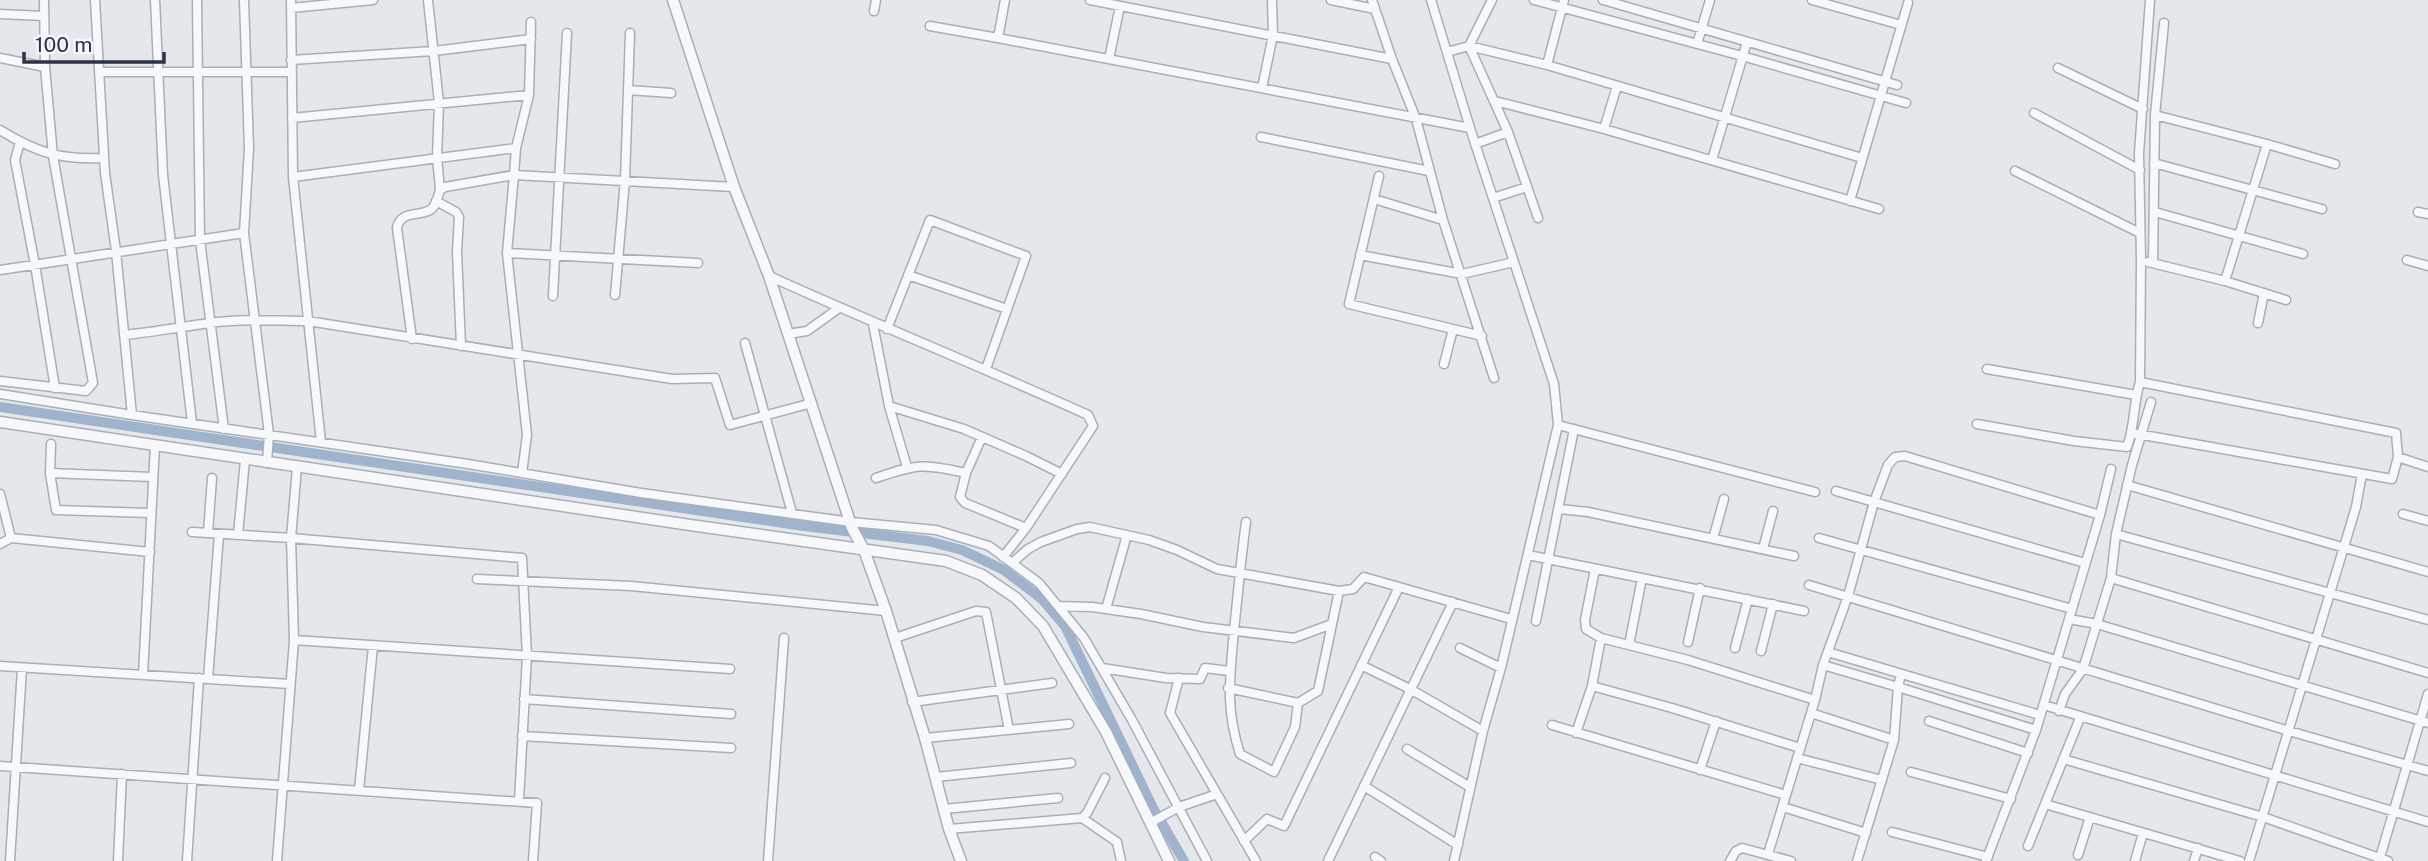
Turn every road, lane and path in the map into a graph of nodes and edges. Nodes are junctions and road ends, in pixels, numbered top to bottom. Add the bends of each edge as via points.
1 (44, 0) edge
2 (94, 0) edge
3 (155, 0) edge
4 (197, 0) edge
5 (244, 0) edge
6 (373, 0) edge
7 (428, 0) edge
8 (673, 0) edge
9 (876, 0) edge
10 (1005, 0) edge
11 (1090, 0) edge
12 (1272, 0) edge
13 (1331, 0) edge
14 (1431, 0) edge
15 (1492, 0) edge
16 (1534, 0) edge
17 (1603, 0) edge
18 (1710, 0) edge
19 (1812, 0) edge
20 (2150, 0) edge
21 (1908, 3) dead end
22 (291, 4) edge
23 (1373, 4) edge
24 (1563, 4) edge
25 (1120, 6) junction
26 (874, 11) dead end
27 (0, 14) edge
28 (44, 16) junction
29 (531, 22) dead end
30 (2164, 23) dead end
31 (1901, 25) junction
32 (930, 26) dead end
33 (1701, 29) junction
34 (567, 33) dead end
35 (630, 33) dead end
36 (1273, 35) junction
37 (998, 38) junction
38 (531, 39) junction
39 (1747, 42) junction
40 (1696, 44) junction
41 (1458, 49) junction
42 (434, 51) junction
43 (1742, 56) junction
44 (0, 58) edge
45 (1110, 59) junction
46 (1392, 59) junction
47 (291, 60) junction
48 (1547, 65) junction
49 (45, 67) junction
50 (2058, 68) dead end
51 (99, 72) junction
52 (159, 72) junction
53 (197, 72) junction
54 (247, 72) junction
55 (292, 72) junction
56 (1884, 83) junction
57 (1897, 85) dead end
58 (1617, 86) junction
59 (1262, 88) junction
60 (628, 90) junction
61 (671, 93) dead end
62 (529, 95) junction
63 (1880, 96) junction
64 (1495, 101) junction
65 (439, 103) junction
66 (1906, 103) dead end
67 (2143, 109) junction
68 (2034, 113) dead end
69 (2155, 115) junction
70 (1724, 117) junction
71 (292, 118) junction
72 (1416, 119) junction
73 (1470, 128) junction
74 (1604, 129) junction
75 (0, 130) edge
76 (1508, 132) junction
77 (1261, 137) dead end
78 (1483, 141) junction
79 (20, 142) junction
80 (2267, 144) junction
81 (516, 148) junction
82 (53, 156) junction
83 (436, 157) junction
84 (104, 158) junction
85 (1862, 158) junction
86 (1712, 160) junction
87 (2154, 163) junction
88 (2335, 164) dead end
89 (2140, 170) junction
90 (1429, 171) junction
91 (2015, 171) dead end
92 (514, 175) junction
93 (1379, 176) dead end
94 (293, 177) junction
95 (559, 177) junction
96 (625, 180) junction
97 (734, 187) junction
98 (1527, 187) junction
99 (440, 190) junction
100 (2254, 190) junction
101 (1501, 196) junction
102 (1374, 199) junction
103 (436, 201) junction
104 (1850, 201) junction
105 (1879, 209) dead end
106 (2322, 209) dead end
107 (2155, 212) junction
108 (2418, 212) dead end
109 (2428, 214) edge
110 (1538, 218) dead end
111 (1443, 220) junction
112 (244, 233) junction
113 (2140, 233) junction
114 (2240, 235) junction
115 (200, 240) junction
116 (172, 242) junction
117 (116, 251) junction
118 (507, 253) junction
119 (2303, 254) dead end
120 (555, 255) junction
121 (1360, 255) junction
122 (73, 258) junction
123 (618, 258) junction
124 (2141, 260) junction
125 (2407, 260) dead end
126 (1514, 262) junction
127 (698, 263) dead end
128 (2153, 263) junction
129 (35, 265) junction
130 (2428, 265) edge
131 (0, 270) edge
132 (1462, 274) junction
133 (908, 275) junction
134 (769, 276) junction
135 (2225, 281) junction
136 (2264, 293) junction
137 (615, 295) dead end
138 (554, 296) dead end
139 (2286, 300) dead end
140 (839, 308) junction
141 (1007, 309) junction
142 (256, 320) junction
143 (308, 321) junction
144 (211, 323) junction
145 (2258, 323) dead end
146 (873, 324) junction
147 (181, 329) junction
148 (887, 329) junction
149 (1453, 329) junction
150 (124, 334) junction
151 (792, 334) junction
152 (1482, 336) junction
153 (412, 339) junction
154 (745, 343) dead end
155 (461, 346) junction
156 (519, 356) junction
157 (1444, 364) dead end
158 (986, 369) junction
159 (1987, 369) dead end
160 (1494, 378) dead end
161 (0, 381) edge
162 (2140, 382) junction
163 (55, 388) junction
164 (0, 392) edge
165 (2136, 395) junction
166 (2151, 402) dead end
167 (812, 403) junction
168 (889, 407) junction
169 (766, 414) junction
170 (132, 415) junction
171 (0, 422) edge
172 (192, 423) junction
173 (1977, 424) dead end
174 (1566, 427) junction
175 (224, 429) junction
176 (2132, 433) junction
177 (2143, 434) junction
178 (982, 437) junction
179 (269, 438) junction
180 (321, 442) junction
181 (51, 444) dead end
182 (155, 445) junction
183 (2398, 457) junction
184 (245, 460) junction
185 (268, 460) junction
186 (297, 467) junction
187 (907, 467) junction
188 (2428, 467) edge
189 (2111, 469) dead end
190 (50, 473) junction
191 (522, 473) junction
192 (966, 473) junction
193 (1062, 474) junction
194 (2362, 474) junction
195 (152, 477) junction
196 (212, 478) dead end
197 (876, 478) dead end
198 (2127, 485) junction
199 (1836, 491) dead end
200 (1815, 492) dead end
201 (0, 496) edge
202 (1724, 499) dead end
203 (1874, 502) junction
204 (1560, 509) junction
205 (1773, 511) dead end
206 (150, 513) junction
207 (792, 513) junction
208 (2403, 514) dead end
209 (2100, 515) junction
210 (2428, 521) edge
211 (1246, 522) dead end
212 (852, 525) junction
213 (1026, 528) junction
214 (192, 532) dead end
215 (208, 533) junction
216 (219, 534) junction
217 (2116, 534) junction
218 (238, 535) junction
219 (1127, 535) junction
220 (11, 538) junction
221 (291, 538) junction
222 (1819, 538) dead end
223 (1713, 539) junction
224 (0, 544) edge
225 (862, 546) junction
226 (2344, 547) junction
227 (1763, 550) junction
228 (1861, 551) junction
229 (150, 552) junction
230 (1003, 556) junction
231 (1794, 556) dead end
232 (1538, 557) junction
233 (1012, 563) junction
234 (2085, 564) junction
235 (1595, 569) junction
236 (2428, 572) edge
237 (1238, 574) junction
238 (1642, 578) junction
239 (2111, 578) junction
240 (477, 579) dead end
241 (522, 582) junction
242 (1809, 584) dead end
243 (1399, 587) junction
244 (1700, 589) junction
245 (1339, 591) junction
246 (2330, 592) junction
247 (1848, 596) junction
248 (1748, 599) junction
249 (1452, 602) junction
250 (1773, 604) junction
251 (1058, 606) junction
252 (1106, 609) junction
253 (2072, 609) junction
254 (886, 611) junction
255 (1804, 611) dead end
256 (1511, 619) junction
257 (2069, 619) junction
258 (2428, 620) edge
259 (1536, 621) dead end
260 (1332, 624) junction
261 (2097, 624) junction
262 (1234, 632) junction
263 (785, 638) dead end
264 (895, 638) junction
265 (1601, 638) junction
266 (294, 640) junction
267 (2316, 640) junction
268 (1688, 642) dead end
269 (1629, 645) junction
270 (373, 646) junction
271 (1460, 648) dead end
272 (1735, 648) dead end
273 (1761, 651) dead end
274 (1828, 652) junction
275 (527, 656) junction
276 (2057, 659) junction
277 (1362, 665) junction
278 (1823, 665) junction
279 (0, 666) edge
280 (22, 668) junction
281 (1102, 668) junction
282 (1501, 668) junction
283 (730, 669) dead end
284 (2084, 669) junction
285 (1230, 671) junction
286 (2428, 673) edge
287 (1901, 674) junction
288 (143, 675) junction
289 (1179, 678) junction
290 (204, 679) junction
291 (1052, 683) dead end
292 (290, 684) junction
293 (1592, 686) junction
294 (2302, 686) junction
295 (1228, 688) junction
296 (1898, 688) junction
297 (1410, 689) junction
298 (1002, 690) junction
299 (2428, 694) edge
300 (524, 699) junction
301 (1815, 700) junction
302 (912, 702) junction
303 (1298, 703) junction
304 (2044, 705) junction
305 (2059, 710) junction
306 (1811, 713) junction
307 (731, 714) dead end
308 (2040, 715) junction
309 (2080, 718) junction
310 (1716, 721) junction
311 (1929, 721) dead end
312 (2424, 722) edge
313 (1069, 724) dead end
314 (1552, 725) dead end
315 (1009, 730) junction
316 (2036, 730) junction
317 (2289, 731) junction
318 (1483, 732) junction
319 (1576, 733) junction
320 (522, 736) junction
321 (925, 738) junction
322 (1894, 740) junction
323 (731, 748) dead end
324 (1800, 748) junction
325 (1407, 749) dead end
326 (2028, 753) junction
327 (1797, 758) junction
328 (2063, 759) junction
329 (1071, 763) dead end
330 (2409, 765) junction
331 (0, 766) edge
332 (16, 767) junction
333 (1700, 770) junction
334 (2428, 771) edge
335 (1911, 772) dead end
336 (122, 774) junction
337 (2276, 775) junction
338 (936, 777) junction
339 (1105, 778) dead end
340 (192, 779) junction
341 (1882, 780) junction
342 (283, 785) junction
343 (1364, 786) junction
344 (1470, 787) junction
345 (359, 790) junction
346 (1217, 794) junction
347 (1786, 795) junction
348 (1058, 798) dead end
349 (2011, 799) junction
350 (519, 801) junction
351 (2045, 804) junction
352 (1179, 807) junction
353 (1783, 807) junction
354 (944, 809) junction
355 (2394, 812) junction
356 (2091, 817) junction
357 (2263, 817) junction
358 (1082, 818) junction
359 (1153, 822) junction
360 (2428, 822) edge
361 (950, 829) junction
362 (1892, 832) dead end
363 (1866, 833) junction
364 (2143, 833) junction
365 (1244, 841) junction
366 (1458, 845) junction
367 (2028, 846) dead end
368 (2198, 848) junction
369 (1768, 854) junction
370 (2078, 855) dead end
371 (1987, 859) edge
372 (2382, 860) edge
373 (10, 861) edge
374 (118, 861) edge
375 (187, 861) edge
376 (277, 861) edge
377 (533, 861) edge
378 (768, 861) edge
379 (961, 861) edge
380 (1121, 861) edge
381 (1169, 861) edge
382 (1207, 861) edge
383 (1256, 861) edge
384 (1328, 861) edge
385 (1454, 861) edge
386 (1730, 861) edge
387 (1791, 861) edge
388 (1857, 861) edge
389 (2135, 861) edge
390 (2194, 861) edge
391 (2240, 861) edge
392 (2249, 861) edge

1 - 28 street
2 - 51 street
3 - 52 street
4 - 53 street
5 - 54 street
6 - 22 street
7 - 42 street
8 - 97 street
9 - 26 street
10 - 37 street
11 - 25 street
12 - 36 street
13 - 23 street
14 - 41 street
15 - 41 street
16 - 24 street
17 - 33 street
18 - 33 street
19 - 31 street
20 - 67 street
21 - 31 street
22 - 47 street
23 - 46 street
24 - 40 street
24 - 48 street
25 - 36 street
25 - 45 street
27 - 28 street
28 - 49 street
29 - 38 street
30 - 69 street
31 - 56 street
32 - 37 street
33 - 39 street
33 - 40 street
34 - 95 street
35 - 60 street
36 - 46 street
36 - 59 street
37 - 45 street
38 - 42 street
38 - 62 street
39 - 43 street
39 - 56 street
40 - 43 street
41 - 48 street
41 - 64 street
41 - 73 street
42 - 47 street
42 - 65 street
43 - 63 street
43 - 70 street
44 - 49 street
45 - 59 street
46 - 72 street
47 - 55 street
48 - 58 street
49 - 82 street
50 - 67 street
51 - 52 street
51 - 84 street
52 - 53 street
52 - 116 street via 163,175
53 - 54 street
53 - 115 street
54 - 55 street
54 - 112 street
55 - 71 street
56 - 57 street
56 - 63 street
58 - 70 street
58 - 74 street
59 - 72 street
60 - 61 street
60 - 96 street
62 - 65 street
62 - 81 street
63 - 66 street
63 - 85 street
64 - 74 street
64 - 76 street
65 - 71 street
65 - 83 street
67 - 89 street
68 - 89 street
69 - 80 street
69 - 87 street
70 - 85 street
70 - 86 street
71 - 94 street
72 - 73 street
72 - 90 street
73 - 78 street
74 - 86 street
75 - 79 street
76 - 78 street
76 - 98 street
77 - 90 street
78 - 101 street
79 - 82 street
79 - 129 street via 15,160
80 - 88 street
80 - 100 street
81 - 83 street
81 - 92 street
82 - 84 street
82 - 122 street
83 - 94 street
83 - 99 street
84 - 117 street
85 - 104 street
86 - 104 street
87 - 100 street
87 - 107 street
89 - 113 street
90 - 111 street
91 - 113 street
92 - 95 street
92 - 99 street
92 - 118 street
93 - 102 street
94 - 143 street
95 - 96 street
95 - 120 street
96 - 97 street
96 - 123 street
97 - 134 street
98 - 101 street
98 - 110 street
99 - 103 street
100 - 106 street
100 - 114 street
101 - 126 street
102 - 111 street
102 - 121 street
103 - 153 street via 430,210 398,221
103 - 155 street via 459,217
104 - 105 street
107 - 114 street
107 - 128 street
108 - 109 street
111 - 132 street
112 - 115 street
112 - 142 street
113 - 124 street
114 - 119 street
114 - 135 street
115 - 116 street
115 - 144 street
116 - 117 street
116 - 147 street
117 - 122 street
117 - 150 street
118 - 120 street
118 - 156 street
120 - 123 street
120 - 138 street
121 - 132 street
121 - 149 street via 1349,304
122 - 129 street
122 - 163 street via 93,383 86,391
123 - 127 street
123 - 137 street
124 - 128 street
124 - 162 street
125 - 130 street
126 - 132 street
126 - 174 street
128 - 135 street
129 - 131 street
129 - 163 street
132 - 152 street
133 - 141 street
133 - 141 street via 930,220 1026,256
133 - 148 street
134 - 140 street
134 - 151 street
135 - 136 street
136 - 139 street
136 - 145 street
140 - 146 street
140 - 151 street via 807,331
141 - 158 street
142 - 143 street
142 - 144 street
142 - 179 street
143 - 153 street
143 - 180 street
144 - 147 street
144 - 175 street
146 - 148 street
146 - 168 street
147 - 150 street
147 - 172 street
148 - 158 street
149 - 152 street
149 - 157 street
150 - 170 street
151 - 167 street
152 - 160 street
153 - 155 street
154 - 169 street
155 - 156 street
156 - 169 street via 672,379 715,378 730,425
156 - 191 street via 527,435
158 - 193 street via 1088,415 1093,426
159 - 165 street
161 - 163 street
162 - 165 street
162 - 183 street via 2396,433
164 - 170 street
165 - 176 street
166 - 177 street
167 - 169 street
167 - 212 street
168 - 178 street
168 - 187 street
169 - 207 street
170 - 172 street
171 - 182 street
172 - 175 street
173 - 176 street via 2127,447
174 - 200 street
174 - 204 street
174 - 232 street
175 - 179 street
176 - 177 street
177 - 194 street
177 - 198 street
178 - 192 street
178 - 193 street
179 - 180 street
179 - 185 street
180 - 191 street
181 - 190 street
182 - 184 street
182 - 195 street
183 - 188 street
183 - 194 street via 2392,479
184 - 185 street
184 - 218 street
185 - 186 street
186 - 221 street
186 - 225 street
187 - 192 street via 933,465
187 - 197 street
189 - 209 street
190 - 195 street
190 - 206 street via 56,510
191 - 207 street
192 - 213 street via 960,497 965,503
193 - 213 street
194 - 226 street
195 - 206 street
196 - 215 street
198 - 217 street
198 - 226 street
199 - 203 street
201 - 220 street
202 - 223 street
203 - 209 street via 1888,465 1895,457 1905,456
203 - 228 street
203 - 234 street
204 - 223 street
204 - 232 street
205 - 227 street
206 - 229 street
207 - 212 street
208 - 210 street
209 - 234 street
211 - 237 street
212 - 225 street
212 - 230 street via 936,530 989,546
213 - 230 street
214 - 215 street
215 - 216 street
216 - 218 street
216 - 290 street
217 - 239 street
217 - 246 street
218 - 221 street
219 - 233 street via 1090,527 1077,529 1041,542
219 - 237 street
219 - 252 street
220 - 224 street
220 - 229 street
221 - 241 street via 522,558
221 - 266 street
222 - 228 street
223 - 227 street
225 - 254 street
225 - 359 street via 946,561 982,575 1016,598 1044,626
226 - 236 street
226 - 246 street
227 - 231 street
228 - 247 street
228 - 253 street
229 - 288 street
230 - 233 street
232 - 235 street
232 - 256 street
232 - 259 street
233 - 251 street via 1039,583
234 - 253 street
235 - 238 street
235 - 265 street via 1585,620 1586,629
237 - 245 street
237 - 262 street
238 - 244 street
238 - 269 street
239 - 261 street
239 - 267 street
240 - 241 street
241 - 254 street via 631,586
241 - 275 street
242 - 247 street
243 - 245 street via 1364,577 1353,589
243 - 249 street
243 - 277 street
244 - 248 street
244 - 268 street
245 - 260 street
246 - 258 street
246 - 267 street
247 - 274 street
247 - 276 street
248 - 250 street
248 - 272 street
249 - 256 street
249 - 297 street
250 - 255 street
250 - 273 street
251 - 252 street
251 - 281 street
252 - 262 street
253 - 257 street
254 - 264 street
256 - 282 street
257 - 261 street
257 - 276 street
260 - 262 street via 1294,638
260 - 303 street via 1318,691
261 - 284 street
261 - 294 street
262 - 285 street
263 - 378 street
264 - 298 street via 982,610 988,616
264 - 302 street
265 - 269 street
265 - 293 street
266 - 270 street
266 - 292 street
267 - 286 street
267 - 294 street
269 - 301 street
270 - 275 street
270 - 345 street
271 - 282 street
274 - 278 street
274 - 287 street
275 - 283 street
275 - 300 street
276 - 284 street
276 - 304 street
277 - 297 street
277 - 365 street via 1284,826 1267,819
278 - 296 street
278 - 301 street
279 - 280 street
280 - 288 street
280 - 332 street
281 - 289 street
281 - 352 street
282 - 318 street
284 - 305 street
284 - 317 street
285 - 289 street via 1205,668 1200,679
285 - 295 street
287 - 296 street
287 - 308 street
288 - 290 street
289 - 346 street via 1170,713
290 - 292 street
290 - 340 street
291 - 298 street
292 - 342 street
293 - 310 street
293 - 319 street
294 - 312 street
294 - 317 street
295 - 303 street
295 - 303 street via 1240,754 1274,772 1295,727
296 - 316 street
296 - 322 street
297 - 318 street
297 - 343 street
298 - 302 street
298 - 315 street
299 - 312 street
300 - 307 street
300 - 320 street
301 - 306 street
302 - 321 street
304 - 305 street
304 - 308 street
305 - 309 street
306 - 322 street
306 - 324 street
308 - 316 street
309 - 328 street
309 - 337 street
310 - 324 street
310 - 333 street
311 - 326 street
312 - 330 street
313 - 315 street
314 - 319 street
315 - 321 street
316 - 326 street
317 - 330 street
317 - 337 street
318 - 344 street
319 - 333 street
320 - 323 street
320 - 350 street
321 - 338 street
322 - 341 street
324 - 327 street
325 - 344 street
326 - 349 street
327 - 341 street
327 - 347 street
328 - 351 street
328 - 357 street
329 - 338 street
330 - 334 street
330 - 355 street
331 - 332 street
332 - 336 street
332 - 373 street
333 - 347 street
335 - 349 street
336 - 340 street
336 - 374 street
337 - 355 street
337 - 357 street
338 - 354 street
339 - 358 street
340 - 342 street
340 - 375 street
341 - 363 street
342 - 345 street
342 - 376 street
343 - 366 street
343 - 384 street
344 - 366 street
345 - 350 street
346 - 352 street
346 - 365 street
347 - 353 street
348 - 354 street
349 - 371 street
350 - 377 street via 537,803
351 - 356 street
351 - 367 street
352 - 359 street
352 - 382 street
353 - 363 street
353 - 369 street
354 - 361 street
355 - 360 street
355 - 372 street
356 - 364 street
356 - 370 street
357 - 372 street
357 - 392 street
358 - 361 street
358 - 380 street via 1117,842
359 - 381 street
361 - 379 street
362 - 371 street
363 - 388 street
364 - 368 street
364 - 389 street
365 - 383 street
366 - 385 street
368 - 390 street
368 - 391 street
369 - 386 street via 1742,848
369 - 387 street

